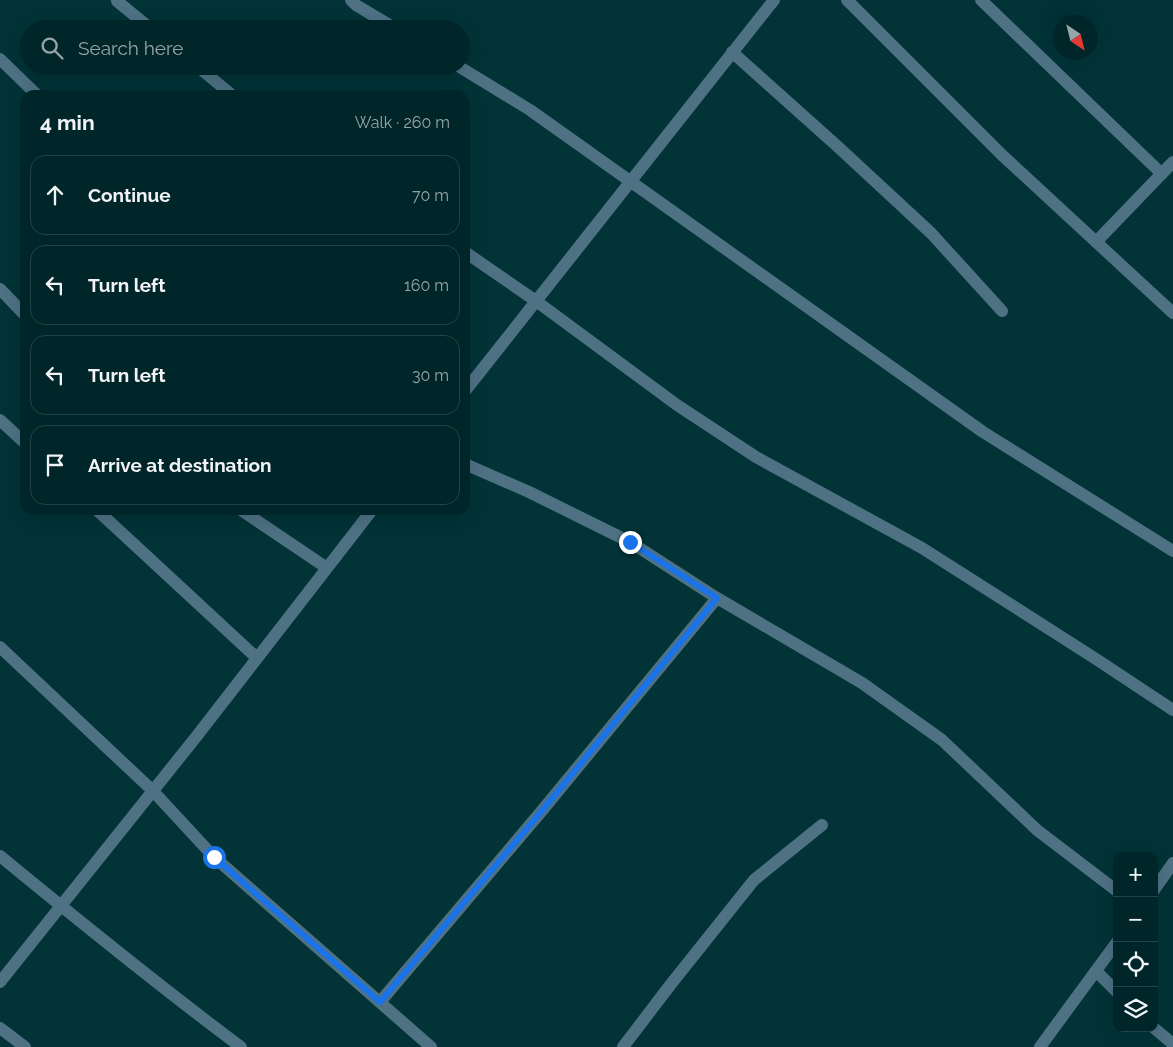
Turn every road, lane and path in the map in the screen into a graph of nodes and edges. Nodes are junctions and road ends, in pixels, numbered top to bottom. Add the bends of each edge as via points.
1 (351, 0) edge
2 (774, 0) edge
3 (847, 0) edge
4 (981, 0) edge
5 (117, 1) edge
6 (140, 20) edge
7 (381, 20) edge
8 (732, 52) junction
9 (0, 59) edge
10 (470, 73) edge
11 (208, 75) edge
12 (32, 90) edge
13 (226, 90) edge
14 (1173, 162) edge
15 (1162, 174) junction
16 (631, 181) junction
17 (1096, 242) junction
18 (470, 255) edge
19 (0, 289) edge
20 (536, 301) junction
21 (20, 310) edge
22 (1002, 311) dead end
23 (1173, 313) edge
24 (470, 385) edge
25 (0, 420) edge
26 (20, 438) edge
27 (470, 466) edge
28 (102, 515) edge
29 (248, 515) edge
30 (368, 515) edge
31 (1173, 550) edge
32 (327, 568) junction
33 (717, 598) junction
34 (0, 647) edge
35 (257, 658) junction
36 (1173, 710) edge
37 (153, 791) junction
38 (822, 825) dead end
39 (0, 856) edge
40 (1173, 863) edge
41 (1158, 884) edge
42 (1113, 888) edge
43 (61, 906) junction
44 (1113, 948) edge
45 (1096, 971) junction
46 (0, 982) edge
47 (1113, 988) edge
48 (380, 1002) junction
49 (0, 1028) edge
50 (1158, 1031) edge
51 (1173, 1044) edge
52 (25, 1047) edge
53 (242, 1047) edge
54 (431, 1047) edge
55 (623, 1047) edge
56 (1040, 1047) edge

1 - 7 street
2 - 8 street
3 - 17 street via 1002,155
4 - 15 street
5 - 6 street
8 - 16 street
8 - 22 street via 931,233
9 - 12 street
10 - 16 street via 530,110
11 - 13 street
14 - 15 street
15 - 17 street
16 - 20 street
16 - 31 street via 982,432
17 - 23 street
18 - 20 street
19 - 21 street
20 - 24 street
20 - 36 street via 677,406 748,452 922,548
25 - 26 street
27 - 33 street via 630,542
28 - 35 street
29 - 32 street
30 - 32 street
32 - 35 street
33 - 42 street via 862,683 942,740 1037,830
33 - 48 street
34 - 37 street
35 - 37 street
37 - 43 street
37 - 48 street via 214,857
38 - 55 street via 754,880
39 - 43 street
40 - 41 street
43 - 46 street
43 - 53 street
44 - 45 street
45 - 47 street
45 - 56 street
48 - 54 street
49 - 52 street
50 - 51 street

